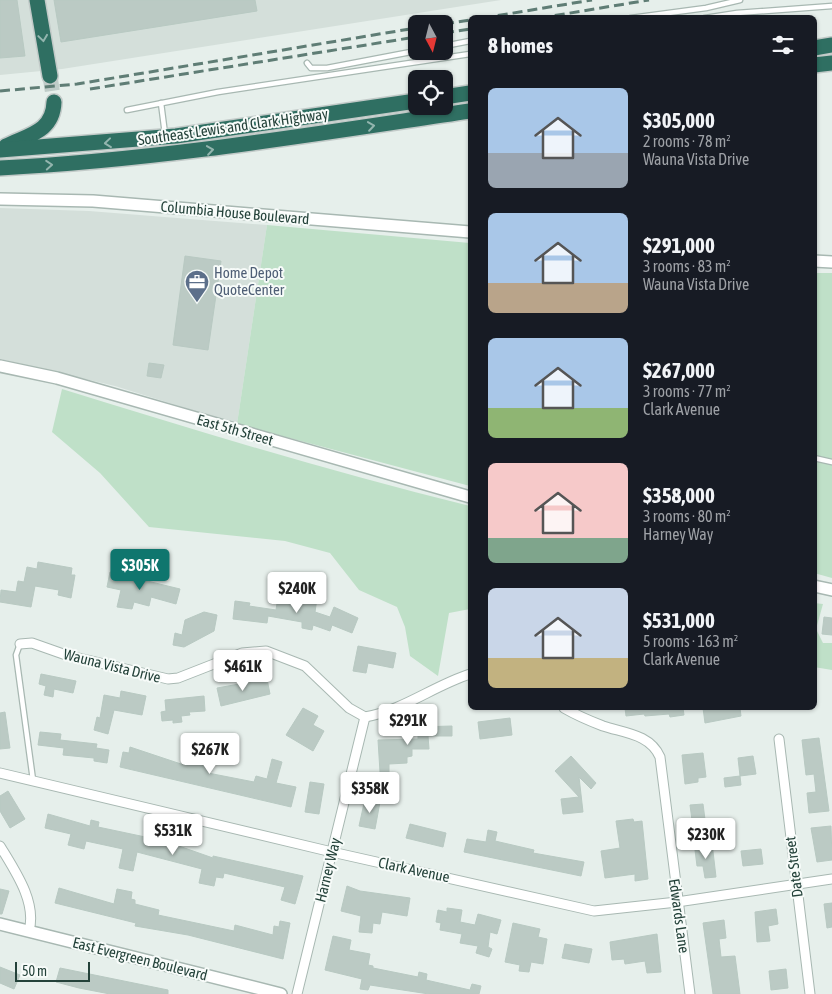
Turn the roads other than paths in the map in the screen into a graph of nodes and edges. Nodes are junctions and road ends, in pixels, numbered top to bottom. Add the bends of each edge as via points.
1 (37, 0) edge
2 (740, 0) edge
3 (832, 6) edge
4 (654, 15) edge
5 (721, 15) edge
6 (468, 41) edge
7 (453, 44) edge
8 (832, 46) edge
9 (817, 48) edge
10 (408, 53) edge
11 (468, 54) edge
12 (307, 63) dead end
13 (832, 63) edge
14 (817, 66) edge
15 (50, 76) tunnel mouth
16 (468, 93) edge
17 (453, 96) edge
18 (54, 102) tunnel mouth
19 (408, 102) edge
20 (161, 103) junction
21 (127, 110) dead end
22 (468, 111) edge
23 (165, 137) junction
24 (0, 150) edge
25 (0, 168) edge
26 (0, 199) edge
27 (468, 232) edge
28 (817, 261) edge
29 (832, 262) edge
30 (0, 366) edge
31 (817, 459) edge
32 (832, 462) edge
33 (468, 496) edge
34 (817, 587) edge
35 (832, 590) edge
36 (20, 644) joint
37 (468, 675) edge
38 (568, 710) edge
39 (365, 717) junction
40 (779, 739) dead end
41 (0, 773) edge
42 (33, 781) junction
43 (0, 846) edge
44 (332, 852) junction
45 (832, 879) edge
46 (796, 884) junction
47 (677, 902) junction
48 (0, 924) edge
49 (29, 931) junction
50 (281, 994) edge
51 (297, 994) edge
52 (690, 994) edge
53 (810, 994) edge

1 -> 15 highway
2 - 4 lane
3 - 5 lane
6 - 7 lane
8 - 9 highway
10 - 12 lane via 327,68 312,68
11 - 20 lane
13 - 14 highway
16 - 17 highway
18 - 24 highway via 52,115 43,129
19 - 23 highway, Southeast Lewis and Clark Highway
20 - 21 lane
20 - 23 lane
25 -> 22 highway, Southeast Lewis and Clark Highway via 121,160 207,150
23 -> 24 highway, Southeast Lewis and Clark Highway
26 - 27 street, Columbia House Boulevard via 93,202
28 - 29 street
30 - 33 street, East 5th Street via 57,378
31 - 32 lane
34 - 35 street
36 - 39 street, Wauna Vista Drive via 32,643 66,655 168,679 242,653 266,651 305,666 349,708
36 - 42 lane via 16,654
37 - 39 street via 405,706
38 - 47 street, Edwards Lane via 604,726 638,735 656,749 660,757
39 - 44 street, Harney Way
40 - 46 street, Date Street
41 - 42 street, Clark Avenue
42 - 44 street, Clark Avenue
43 - 49 street via 28,899
44 - 47 street, Clark Avenue via 594,910
44 - 51 street, Harney Way
45 - 46 street, Clark Avenue
46 - 47 street, Clark Avenue
46 - 53 street, Date Street
47 - 52 street, Edwards Lane
48 - 49 street, East Evergreen Boulevard
49 - 50 street, East Evergreen Boulevard

